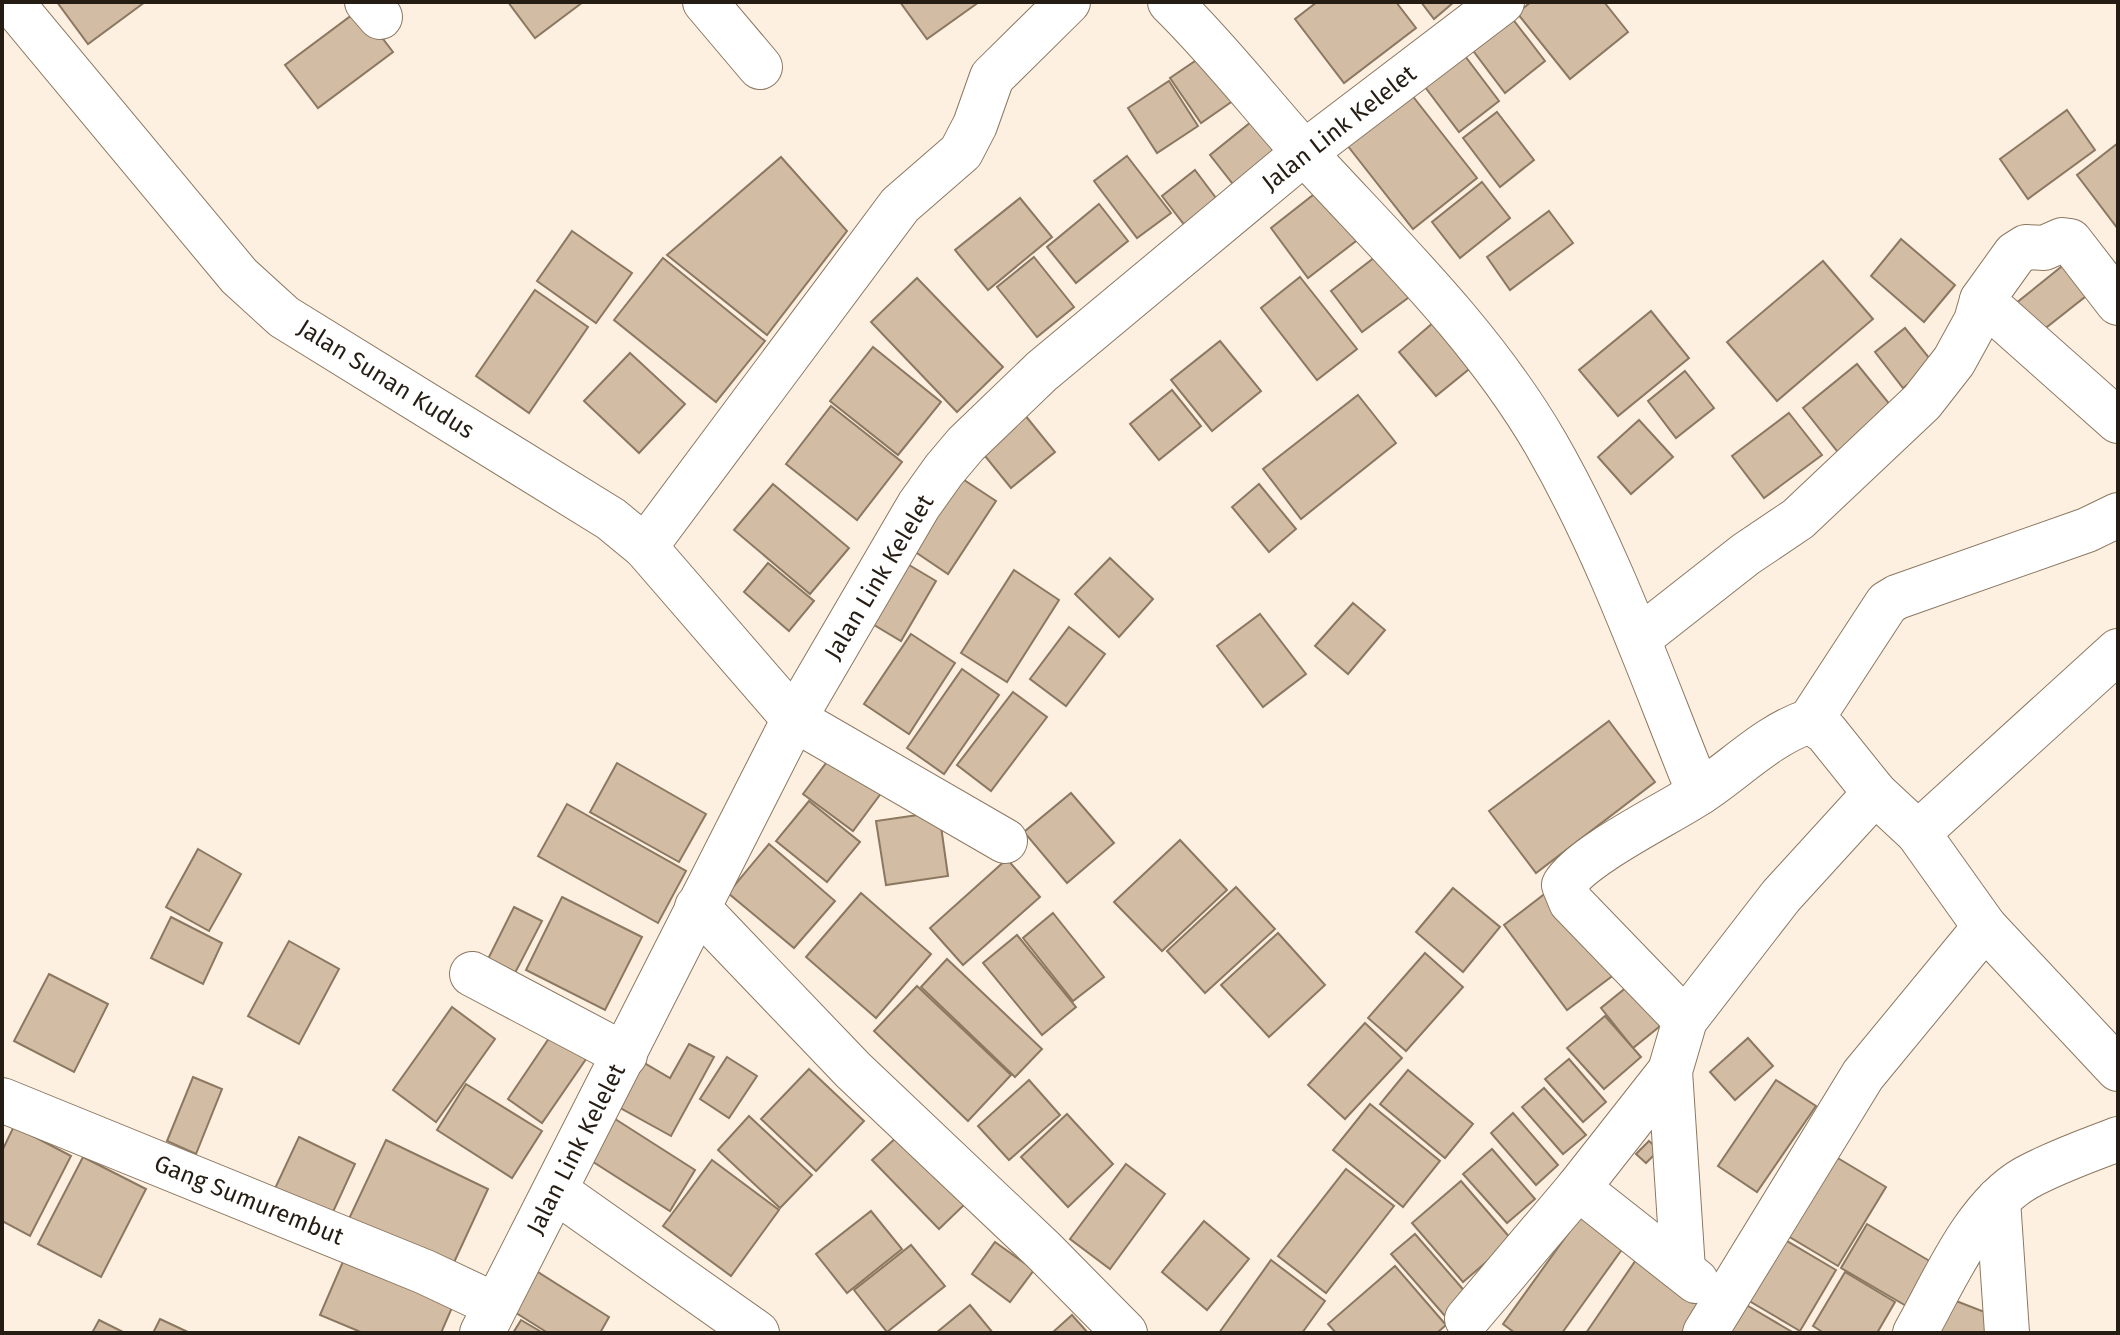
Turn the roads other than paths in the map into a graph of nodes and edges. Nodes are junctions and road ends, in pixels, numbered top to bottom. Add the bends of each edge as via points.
1 (11, 2) edge
2 (705, 2) edge
3 (1068, 2) edge
4 (1170, 2) edge
5 (1502, 2) edge
6 (760, 67) dead end
7 (1305, 152) junction
8 (2110, 274) edge
9 (1982, 300) junction
10 (2118, 421) edge
11 (2118, 515) edge
12 (645, 547) junction
13 (1639, 638) junction
14 (2118, 651) edge
15 (794, 719) junction
16 (1810, 721) junction
17 (1699, 793) junction
18 (1875, 793) junction
19 (1918, 833) junction
20 (1005, 841) dead end
21 (697, 907) junction
22 (1985, 927) junction
23 (472, 974) dead end
24 (1685, 1020) junction
25 (625, 1055) junction
26 (2118, 1069) edge
27 (1670, 1071) junction
28 (2, 1100) edge
29 (2118, 1139) edge
30 (1578, 1188) junction
31 (556, 1191) junction
32 (1998, 1200) junction
33 (1683, 1270) junction
34 (488, 1319) edge
35 (1714, 1319) edge
36 (1470, 1328) edge
37 (757, 1333) edge
38 (1125, 1333) edge
39 (1915, 1333) edge
40 (2007, 1333) edge

1 - 12 street, Jalan Sunan Kudus via 239,276 284,317 599,511
2 - 6 street
3 - 12 street via 992,77 961,152 900,205
4 - 7 street
5 - 7 street, Jalan Link Kelelet
7 - 13 street via 1496,368 1580,506
7 - 15 street, Jalan Link Kelelet via 1042,371 966,444 919,505
8 - 9 street via 2070,241 2026,247 2004,267
9 - 10 street
9 - 13 street via 1954,361 1922,402 1798,519
11 - 16 street via 1887,603
12 - 15 street, Jalan Sunan Kudus
13 - 17 street
14 - 19 street
15 - 20 street, Jalan Sunan Kudus
15 - 21 street, Jalan Link Kelelet
16 - 17 street via 1786,730
16 - 18 street via 1826,732
17 - 24 street via 1592,858 1564,885 1571,902
18 - 19 street
18 - 24 street via 1781,896
19 - 22 street
21 - 25 street, Jalan Link Kelelet
21 - 38 street via 853,1070
22 - 26 street
22 - 35 street via 1863,1075
23 - 25 street
24 - 27 street
25 - 31 street, Jalan Link Kelelet
27 - 30 street
27 - 33 street
28 - 34 street, Gang Sumurembut via 425,1272
29 - 32 street via 2024,1179
30 - 33 street
30 - 36 street
31 - 34 street, Jalan Link Kelelet
31 - 37 street
32 - 39 street via 1971,1234
32 - 40 street
33 - 35 street

